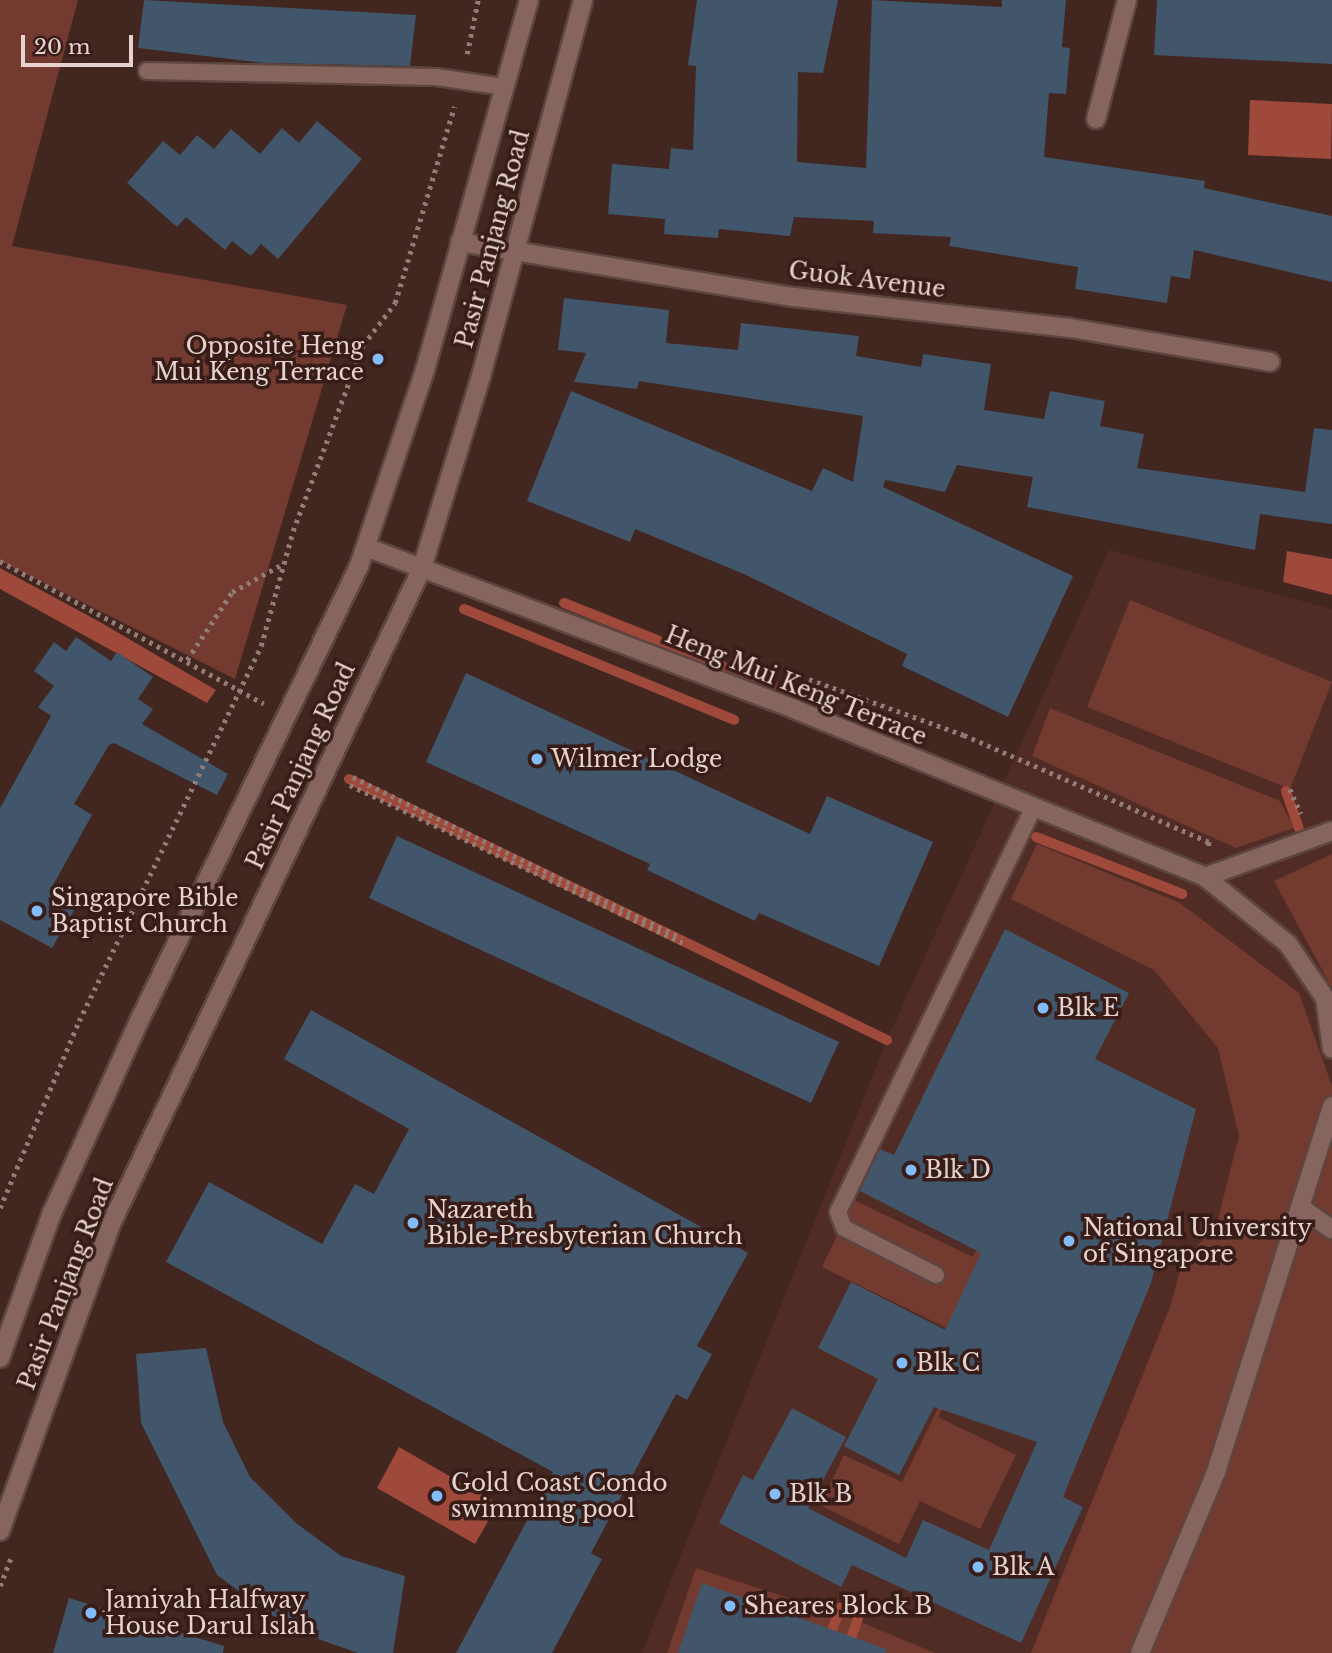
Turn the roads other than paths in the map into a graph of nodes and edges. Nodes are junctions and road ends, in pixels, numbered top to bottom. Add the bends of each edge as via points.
1 (529, 0) edge
2 (583, 0) edge
3 (1127, 0) edge
4 (147, 71) dead end
5 (504, 87) junction
6 (1096, 119) dead end
7 (460, 242) junction
8 (515, 250) junction
9 (1270, 362) dead end
10 (366, 547) junction
11 (422, 568) junction
12 (1033, 808) junction
13 (1332, 831) edge
14 (1205, 877) junction
15 (1332, 1049) edge
16 (1332, 1106) edge
17 (1300, 1207) junction
18 (1332, 1229) edge
19 (936, 1275) dead end
20 (0, 1358) edge
21 (0, 1531) edge
22 (1140, 1653) edge

1 - 5 main road, Pasir Panjang Road
2 - 8 main road, Pasir Panjang Road
3 - 6 main road
4 - 5 lane via 461,80
5 - 7 main road, Pasir Panjang Road
7 - 8 main road, Guok Avenue
7 - 10 main road, Pasir Panjang Road via 425,370
8 - 9 main road, Guok Avenue via 794,298 1070,328
8 - 11 main road, Pasir Panjang Road
10 - 11 main road, Heng Mui Keng Terrace
10 - 20 main road, Pasir Panjang Road via 75,1162
11 - 12 main road, Heng Mui Keng Terrace via 794,709
11 - 21 main road, Pasir Panjang Road via 112,1222
12 - 14 main road, Heng Mui Keng Terrace
12 - 19 lane via 838,1212 844,1228
13 - 14 main road
14 - 15 main road, Heng Mui Keng Terrace via 1288,944 1325,999
16 - 17 main road
17 - 18 main road
17 - 22 main road via 1216,1472

